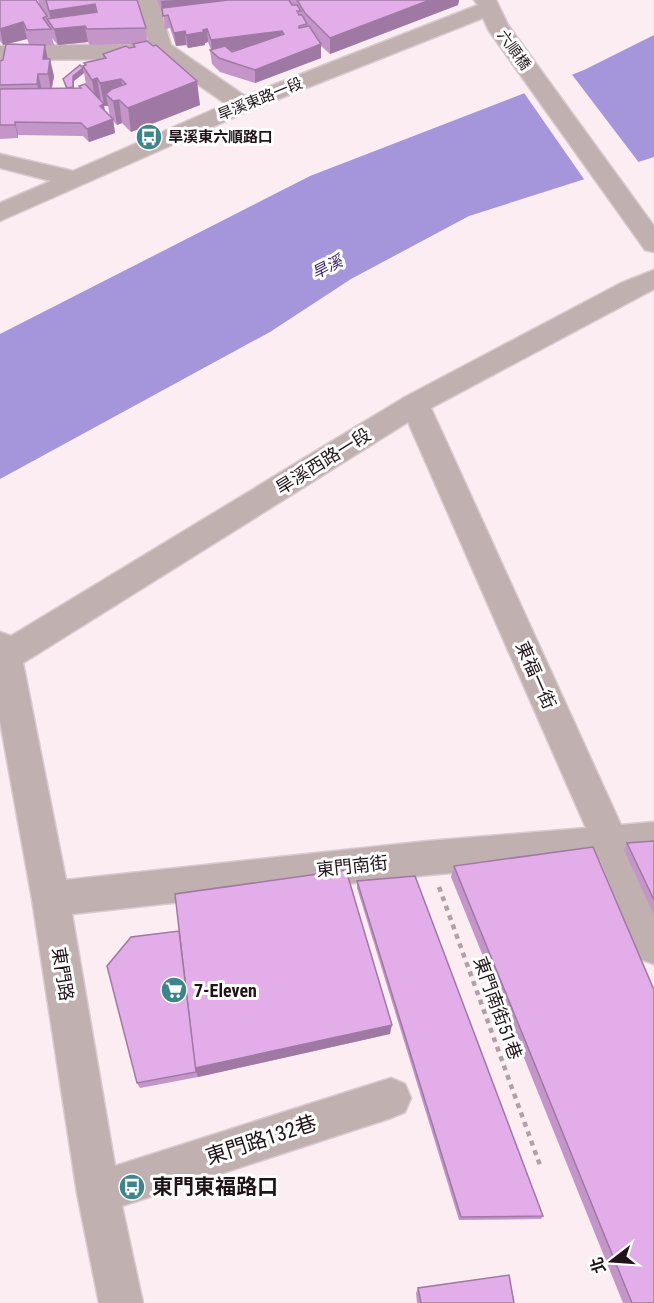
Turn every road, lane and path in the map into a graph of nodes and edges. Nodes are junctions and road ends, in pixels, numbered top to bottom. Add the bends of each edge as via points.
1 (147, 0) edge
2 (488, 4) edge
3 (161, 48) junction
4 (0, 52) edge
5 (243, 105) junction
6 (0, 161) edge
7 (74, 179) junction
8 (654, 211) edge
9 (0, 213) edge
10 (654, 244) edge
11 (654, 279) edge
12 (415, 404) junction
13 (2, 654) edge
14 (654, 839) edge
15 (611, 843) junction
16 (428, 858) junction
17 (51, 899) junction
18 (654, 946) edge
19 (391, 1098) dead end
20 (541, 1168) dead end
21 (98, 1193) junction
22 (121, 1303) edge

1 - 3 street
2 - 5 street, 旱溪東路一段
2 - 8 street, 六順橋 via 516,23
2 - 10 street, 六順橋 via 497,27
3 - 4 street via 145,52
3 - 5 street
5 - 7 street, 旱溪東路一段
6 - 7 street
7 - 9 street, 旱溪東路一段
11 - 12 street, 旱溪西路一段
12 - 13 street, 旱溪西路一段
12 - 15 street, 東福一街
13 - 17 street, 東門路
14 - 15 street, 東門南街
15 - 16 street, 東門南街
15 - 18 street, 東福一街
16 - 17 street, 東門南街
16 - 20 path, 東門南街51巷
17 - 21 street, 東門路
19 - 21 street, 東門路132巷
21 - 22 street, 東門路

